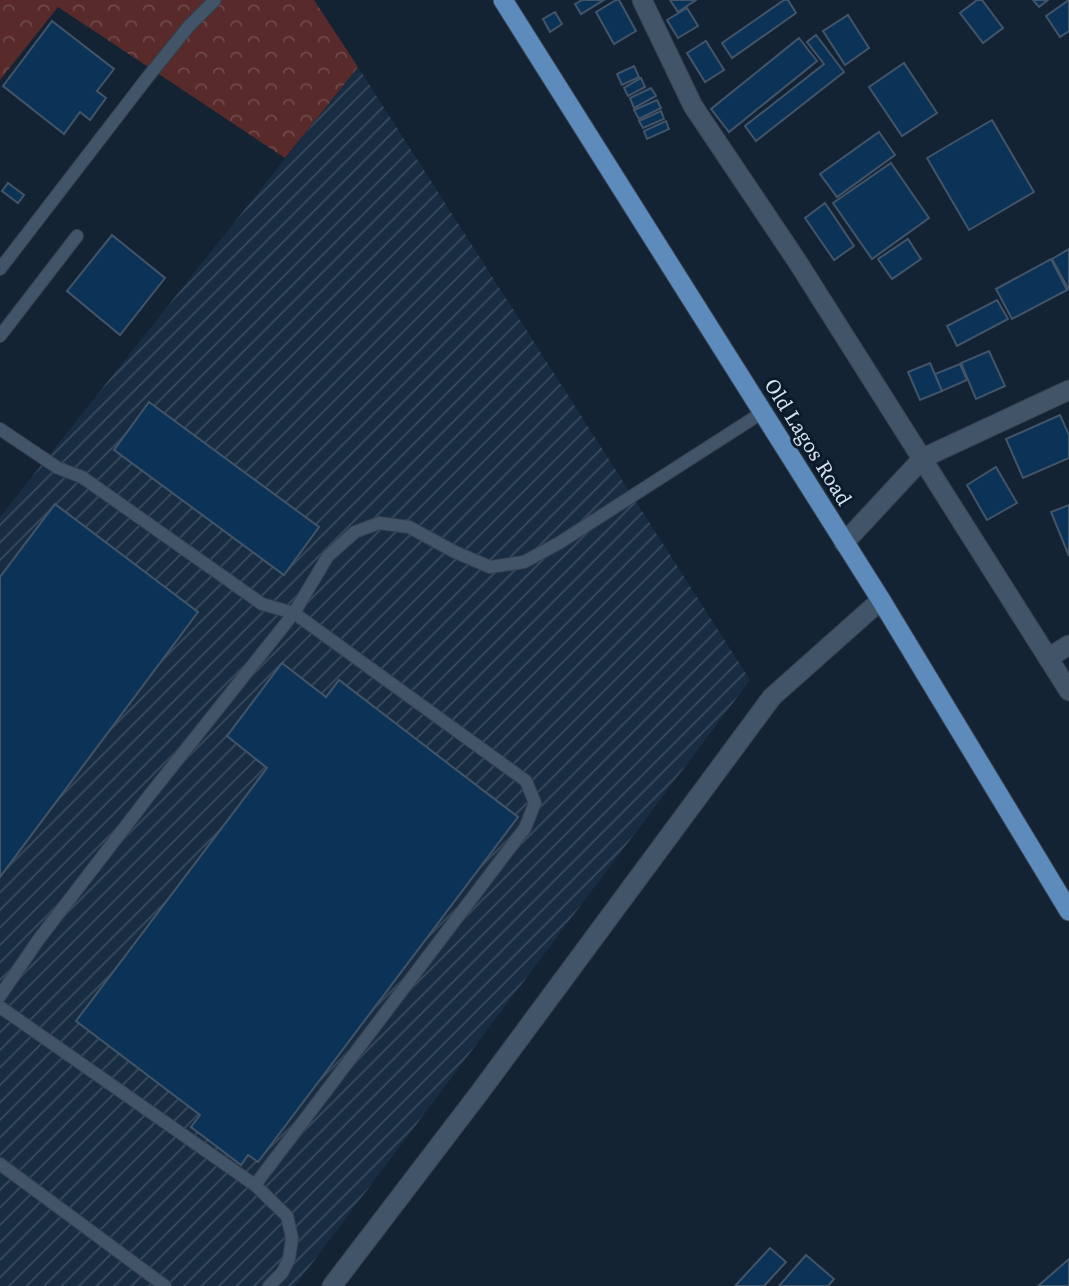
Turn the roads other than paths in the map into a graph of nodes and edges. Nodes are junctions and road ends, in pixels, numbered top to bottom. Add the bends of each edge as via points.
1 (215, 0) edge
2 (503, 0) edge
3 (642, 0) edge
4 (77, 236) dead end
5 (0, 269) edge
6 (0, 336) edge
7 (1069, 390) edge
8 (763, 412) junction
9 (0, 429) edge
10 (922, 458) junction
11 (844, 543) junction
12 (881, 600) junction
13 (294, 613) junction
14 (1069, 645) edge
15 (1048, 657) junction
16 (1069, 691) edge
17 (1069, 911) edge
18 (0, 996) edge
19 (0, 1007) edge
20 (0, 1164) edge
21 (256, 1185) junction
22 (165, 1286) edge
23 (269, 1286) edge
24 (332, 1286) edge

1 - 5 lane via 147,78
2 - 8 main road, Old Lagos Road
3 - 10 street via 693,106
4 - 6 lane
7 - 10 street
8 - 11 main road, Old Lagos Road
8 - 13 lane via 524,562 490,567 409,527 379,523 355,531 328,555
9 - 13 lane via 58,468 82,477 262,604
10 - 11 street
10 - 15 street
11 - 12 main road, Old Lagos Road
12 - 17 main road, Old Lagos Road
12 - 24 street via 772,697
13 - 18 lane via 148,797
13 - 21 lane via 526,781 535,803 525,828
14 - 15 street
15 - 16 street
19 - 21 lane
20 - 22 lane
21 - 23 lane via 287,1216 292,1238 289,1259

